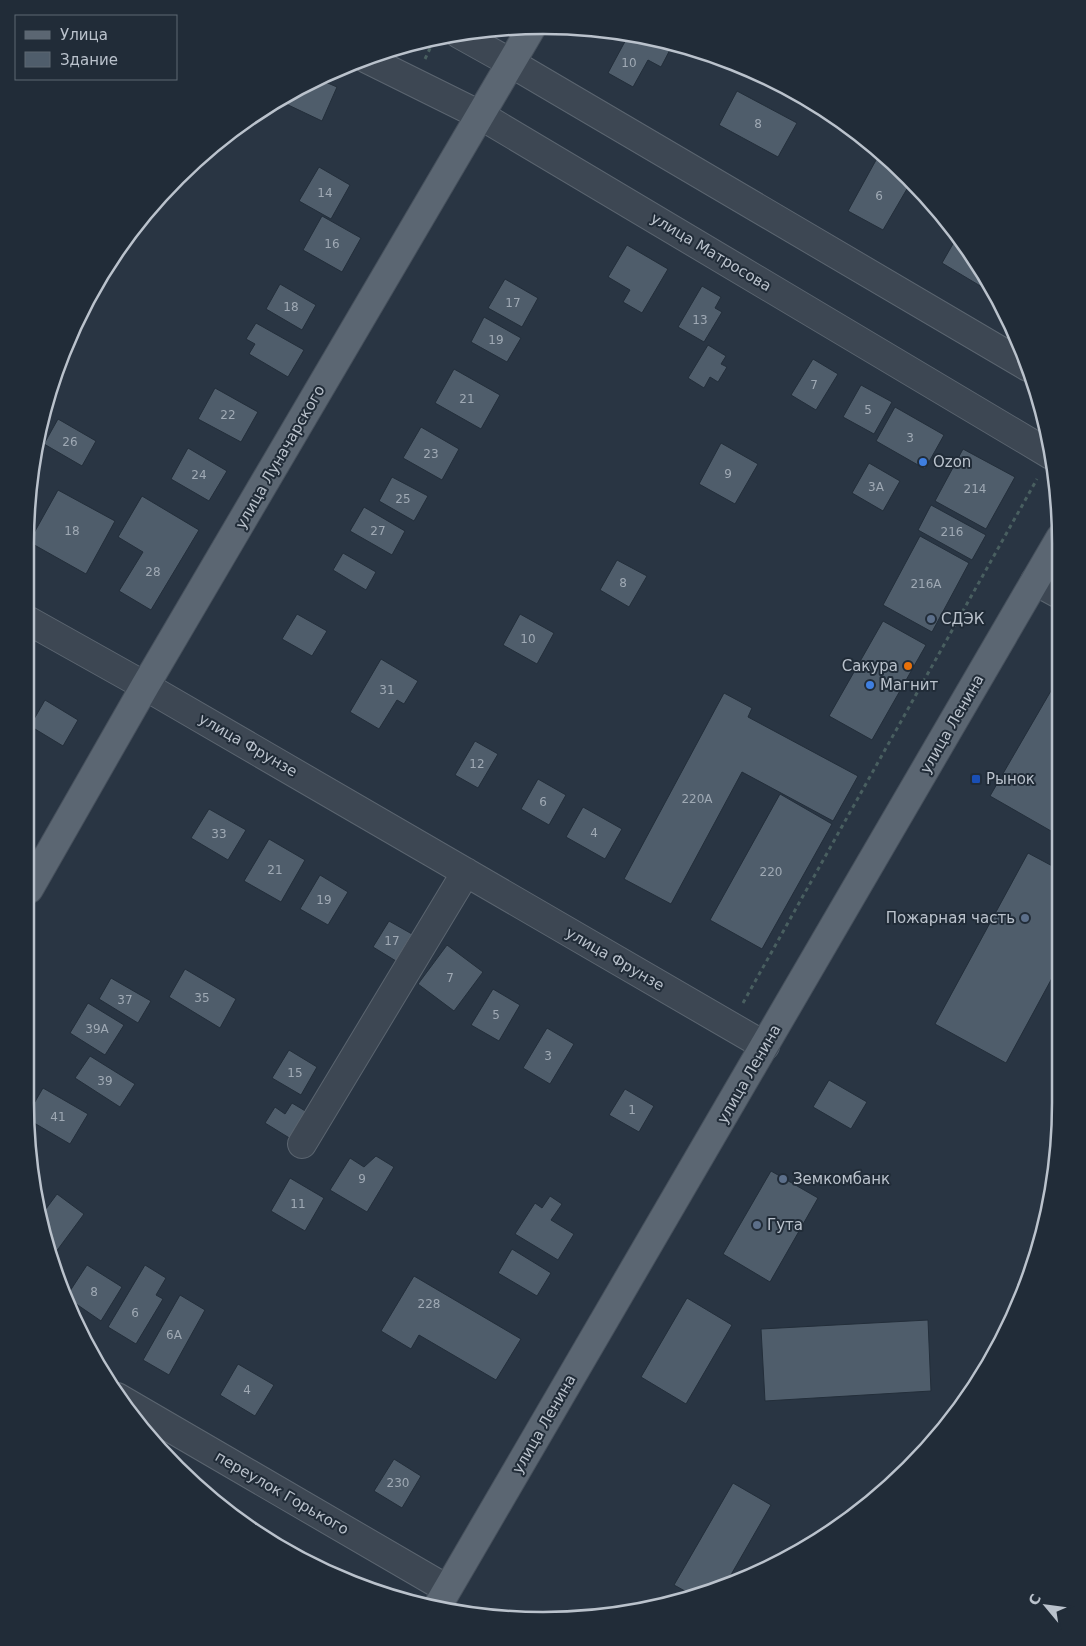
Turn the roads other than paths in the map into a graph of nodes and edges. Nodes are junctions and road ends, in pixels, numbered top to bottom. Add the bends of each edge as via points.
1 (528, 34) edge
2 (469, 39) edge
3 (374, 63) edge
4 (511, 63) junction
5 (480, 115) junction
6 (1018, 361) edge
7 (1046, 463) edge
8 (1052, 552) edge
9 (1035, 581) junction
10 (1052, 590) edge
11 (34, 623) edge
12 (146, 686) junction
13 (466, 872) junction
14 (34, 882) edge
15 (765, 1046) junction
16 (302, 1144) dead end
17 (136, 1409) edge
18 (441, 1599) edge

1 - 4 main road, улица Луначарского
2 - 4 street
3 - 5 street, улица Матросова
4 - 5 main road, улица Луначарского
4 - 6 street
5 - 7 street, улица Матросова
5 - 12 main road, улица Луначарского
8 - 9 main road, улица Ленина
9 - 10 street
9 - 15 main road, улица Ленина
11 - 12 street, улица Фрунзе
12 - 13 street, улица Фрунзе
12 - 14 main road, улица Луначарского
13 - 15 street, улица Фрунзе
13 - 16 street
15 - 18 main road, улица Ленина
17 - 18 street, переулок Горького

